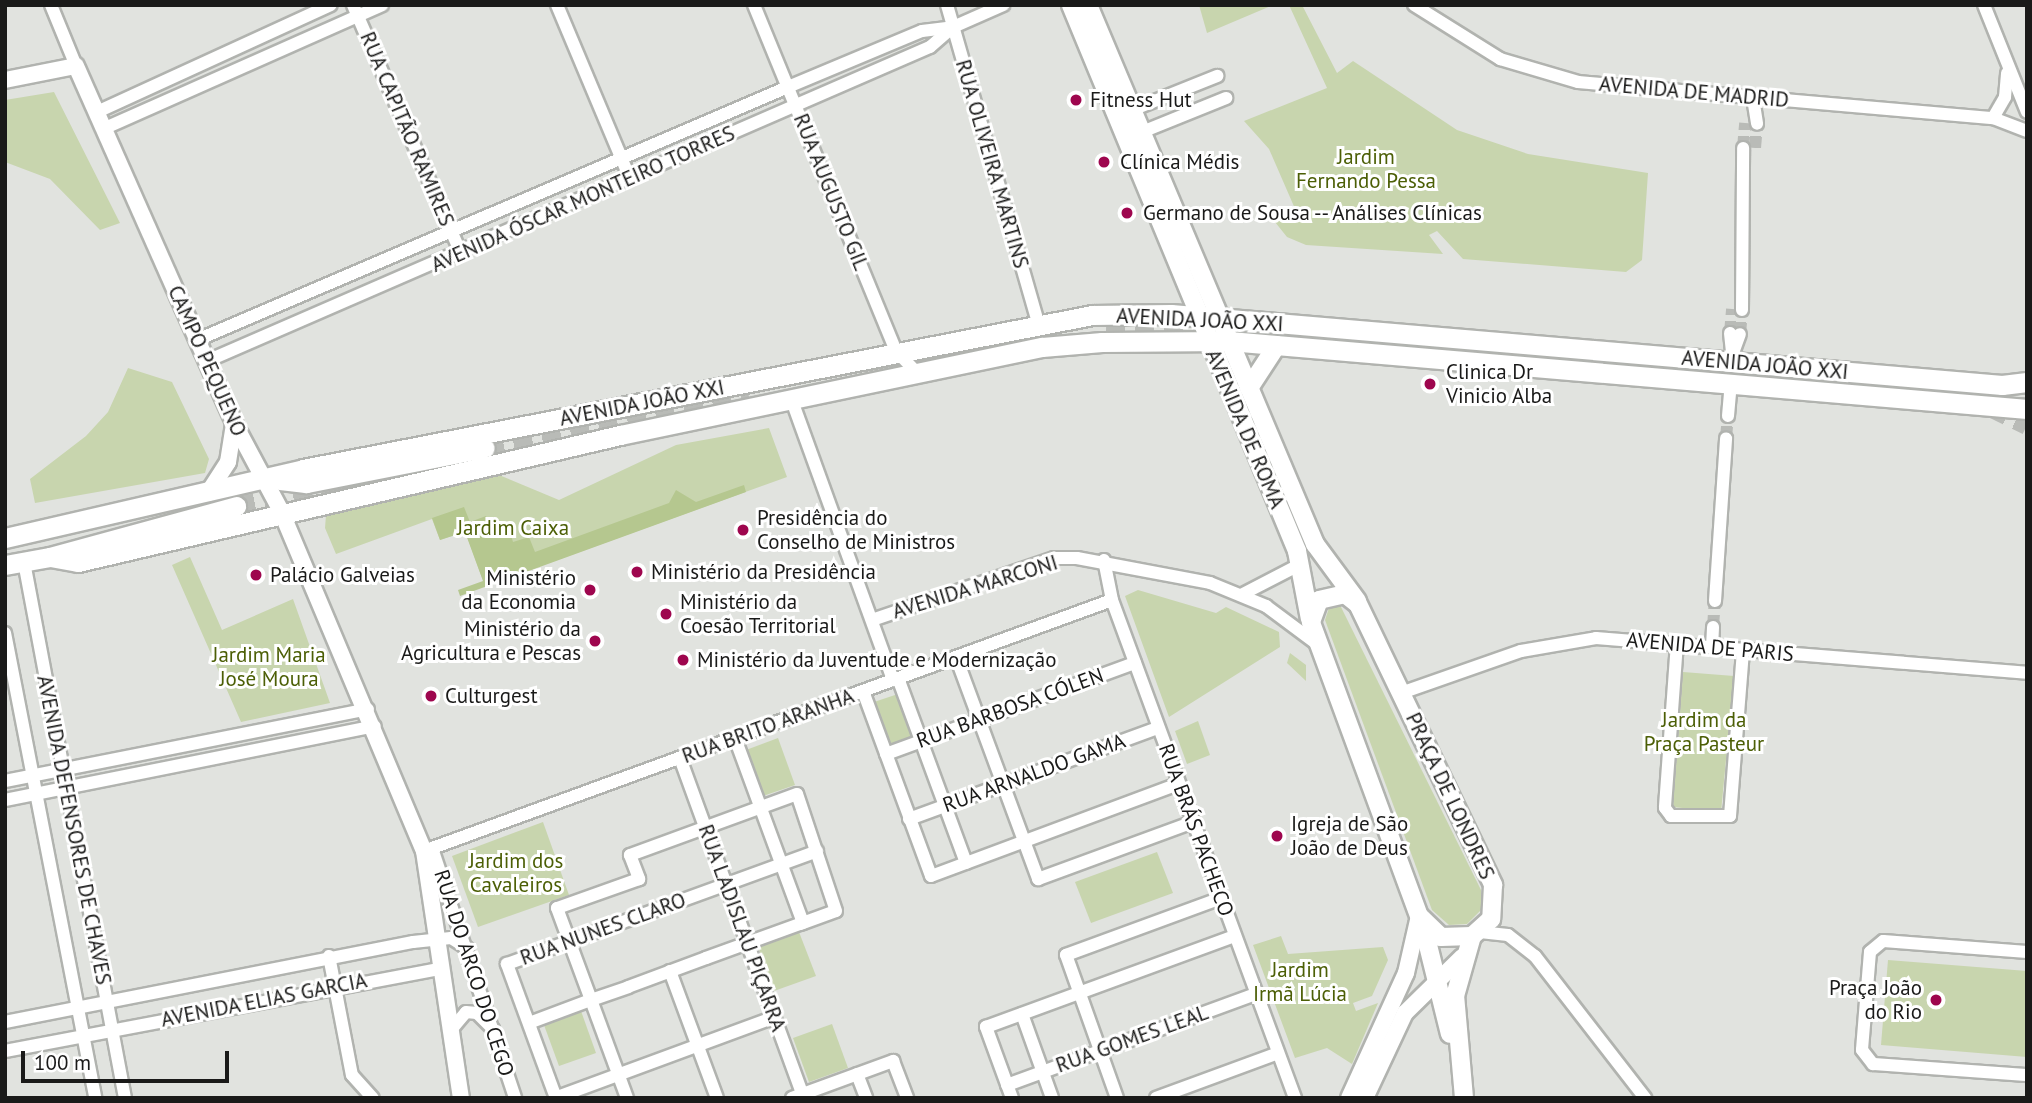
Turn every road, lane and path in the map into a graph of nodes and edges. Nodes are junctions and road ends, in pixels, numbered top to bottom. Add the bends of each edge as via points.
1 (51, 5) edge
2 (331, 5) edge
3 (382, 5) edge
4 (557, 5) edge
5 (754, 5) edge
6 (947, 5) edge
7 (1003, 5) edge
8 (1071, 5) edge
9 (1088, 5) edge
10 (1414, 5) edge
11 (1984, 5) edge
12 (356, 11) edge
13 (953, 27) junction
14 (217, 59) junction
15 (2006, 62) junction
16 (76, 66) junction
17 (224, 76) junction
18 (1217, 76) dead end
19 (5, 80) edge
20 (788, 87) junction
21 (1226, 98) dead end
22 (795, 105) junction
23 (1753, 105) junction
24 (1132, 110) junction
25 (97, 111) junction
26 (2027, 112) edge
27 (1993, 118) junction
28 (1751, 124) tunnel mouth
29 (105, 128) junction
30 (2027, 131) edge
31 (1135, 135) junction
32 (1749, 148) tunnel mouth
33 (621, 159) junction
34 (630, 179) junction
35 (451, 230) junction
36 (461, 253) junction
37 (1737, 305) tunnel mouth
38 (1198, 317) junction
39 (1219, 318) junction
40 (1038, 322) junction
41 (1735, 334) tunnel mouth
42 (197, 340) junction
43 (1219, 342) junction
44 (1277, 345) junction
45 (1042, 347) junction
46 (896, 351) junction
47 (1733, 357) junction
48 (207, 361) junction
49 (917, 373) junction
50 (2027, 382) edge
51 (1731, 384) junction
52 (1249, 388) junction
53 (791, 398) junction
54 (629, 407) junction
55 (2027, 410) edge
56 (1728, 416) tunnel mouth
57 (234, 423) junction
58 (620, 435) junction
59 (1726, 438) tunnel mouth
60 (485, 448) tunnel mouth
61 (268, 480) junction
62 (208, 493) junction
63 (236, 506) tunnel mouth
64 (281, 510) junction
65 (12, 536) edge
66 (50, 557) junction
67 (1104, 560) junction
68 (15, 564) edge
69 (1299, 565) junction
70 (1241, 595) junction
71 (1112, 600) junction
72 (1715, 601) tunnel mouth
73 (1358, 604) junction
74 (872, 620) junction
75 (1311, 622) junction
76 (1713, 627) tunnel mouth
77 (5, 633) edge
78 (1677, 643) junction
79 (1320, 647) junction
80 (1712, 647) junction
81 (1743, 652) junction
82 (956, 657) junction
83 (1135, 663) junction
84 (2027, 673) edge
85 (896, 679) junction
86 (863, 691) junction
87 (1401, 693) junction
88 (368, 709) junction
89 (979, 720) junction
90 (375, 726) junction
91 (1158, 728) junction
92 (736, 738) junction
93 (921, 741) junction
94 (886, 754) junction
95 (680, 758) junction
96 (63, 769) junction
97 (33, 775) junction
98 (5, 780) edge
99 (1178, 784) junction
100 (1003, 785) junction
101 (66, 788) junction
102 (36, 794) junction
103 (5, 800) edge
104 (945, 806) junction
105 (761, 807) junction
106 (909, 819) junction
107 (1194, 822) junction
108 (705, 828) junction
109 (1024, 842) junction
110 (428, 850) junction
111 (817, 851) junction
112 (966, 863) junction
113 (782, 864) junction
114 (726, 884) junction
115 (1222, 898) junction
116 (1419, 916) junction
117 (803, 923) junction
118 (1476, 934) junction
119 (1235, 936) junction
120 (436, 939) junction
121 (569, 941) junction
122 (747, 943) junction
123 (467, 948) junction
124 (2027, 952) edge
125 (329, 956) junction
126 (1462, 957) junction
127 (440, 969) junction
128 (670, 971) junction
129 (1437, 981) junction
130 (335, 985) junction
131 (1079, 993) junction
132 (1256, 994) junction
133 (591, 1000) junction
134 (106, 1001) junction
135 (77, 1007) junction
136 (1022, 1014) junction
137 (775, 1017) junction
138 (5, 1021) edge
139 (529, 1023) junction
140 (112, 1030) junction
141 (451, 1030) junction
142 (496, 1032) junction
143 (83, 1036) junction
144 (697, 1045) junction
145 (5, 1051) edge
146 (1100, 1051) junction
147 (1278, 1053) junction
148 (1458, 1062) junction
149 (1043, 1072) junction
150 (858, 1074) junction
151 (618, 1075) junction
152 (2027, 1075) edge
153 (1007, 1085) junction
154 (800, 1096) edge
155 (94, 1098) edge
156 (125, 1098) edge
157 (373, 1098) edge
158 (461, 1098) edge
159 (514, 1098) edge
160 (556, 1098) edge
161 (626, 1098) edge
162 (717, 1098) edge
163 (866, 1098) edge
164 (907, 1098) edge
165 (1012, 1098) edge
166 (1052, 1098) edge
167 (1117, 1098) edge
168 (1156, 1098) edge
169 (1295, 1098) edge
170 (1349, 1098) edge
171 (1365, 1098) edge
172 (1464, 1098) edge
173 (1645, 1098) edge

1 - 16 street
2 - 14 street
3 - 12 street
4 - 33 street
5 - 20 street, RUA AUGUSTO GIL
6 - 13 street, RUA OLIVEIRA MARTINS
7 - 13 street, AVENIDA ÓSCAR MONTEIRO TORRES
8 - 31 main road, AVENIDA DE ROMA
9 - 24 main road, AVENIDA DE ROMA
10 - 23 street, AVENIDA DE MADRID via 1475,47 1551,76
11 - 15 street
12 - 17 street
12 - 35 street, RUA CAPITÃO RAMIRES
13 - 20 street, AVENIDA ÓSCAR MONTEIRO TORRES via 922,32
13 - 22 street, AVENIDA ÓSCAR MONTEIRO TORRES via 930,47
13 - 40 street, RUA OLIVEIRA MARTINS
14 - 17 street
14 - 25 street
15 - 26 street
15 - 27 street via 2008,84
16 - 19 street
16 - 25 street, CAMPO PEQUENO
17 - 29 street
18 - 24 street
20 - 22 street, RUA AUGUSTO GIL
20 - 33 street, AVENIDA ÓSCAR MONTEIRO TORRES
21 - 31 street
22 - 34 street, AVENIDA ÓSCAR MONTEIRO TORRES
22 - 46 street, RUA AUGUSTO GIL
23 - 27 street, AVENIDA DE MADRID
23 - 28 street
24 - 31 main road, AVENIDA DE ROMA
25 - 29 street, CAMPO PEQUENO
27 - 30 street, AVENIDA DE MADRID
29 - 42 street, CAMPO PEQUENO
31 - 38 main road, AVENIDA DE ROMA
31 - 39 main road, AVENIDA DE ROMA
32 - 37 street
33 - 34 street
33 - 35 street, AVENIDA ÓSCAR MONTEIRO TORRES
34 - 36 street, AVENIDA ÓSCAR MONTEIRO TORRES
35 - 36 street, RUA CAPITÃO RAMIRES
35 - 42 street, AVENIDA ÓSCAR MONTEIRO TORRES
36 - 48 street, AVENIDA ÓSCAR MONTEIRO TORRES
38 - 39 main road, AVENIDA JOÃO XXI
38 - 40 main road, AVENIDA JOÃO XXI via 1141,313
38 - 43 main road, AVENIDA DE ROMA
39 - 43 main road, AVENIDA DE ROMA
39 - 47 main road, AVENIDA JOÃO XXI
40 - 45 main road
40 - 46 main road, AVENIDA JOÃO XXI
41 - 47 street
42 - 48 street, CAMPO PEQUENO
43 - 44 main road, AVENIDA JOÃO XXI
43 - 45 main road, AVENIDA JOÃO XXI
43 - 52 main road, AVENIDA DE ROMA
43 - 69 main road, AVENIDA DE ROMA
44 - 51 main road, AVENIDA JOÃO XXI
44 - 52 main road
45 - 49 main road, AVENIDA JOÃO XXI
46 - 49 street, RUA AUGUSTO GIL
46 - 54 main road, AVENIDA JOÃO XXI
47 - 50 main road, AVENIDA JOÃO XXI via 2002,386
47 - 51 main road
48 - 57 street, CAMPO PEQUENO
49 - 53 main road, AVENIDA JOÃO XXI
51 - 55 main road, AVENIDA JOÃO XXI
51 - 56 street
52 - 73 main road, AVENIDA DE ROMA via 1315,544
53 - 58 main road, AVENIDA JOÃO XXI
53 - 74 street
54 - 58 main road
54 - 61 main road, AVENIDA JOÃO XXI
57 - 61 street, CAMPO PEQUENO
57 - 62 street via 228,462
58 - 64 main road, AVENIDA JOÃO XXI
59 - 72 street
60 - 61 main road via 306,483
61 - 62 main road
61 - 64 street, CAMPO PEQUENO
62 - 65 main road
63 - 66 main road
64 - 66 main road via 78,562
64 - 88 street, CAMPO PEQUENO
65 - 68 main road
66 - 68 main road
67 - 70 street, AVENIDA MARCONI via 1184,575
67 - 71 street, RUA BRÁS PACHECO
67 - 74 street, AVENIDA MARCONI via 1054,558
68 - 96 street, AVENIDA DEFENSORES DE CHAVES
69 - 70 street
69 - 75 main road, AVENIDA DE ROMA
70 - 79 street, AVENIDA MARCONI via 1290,620
71 - 82 street, RUA BRITO ARANHA
71 - 83 street, RUA BRÁS PACHECO
73 - 75 main road via 1345,594 1327,596 1313,607
73 - 87 main road, PRAÇA DE LONDRES
74 - 85 street
75 - 79 main road
76 - 80 street
77 - 97 street, AVENIDA DEFENSORES DE CHAVES
78 - 80 street, AVENIDA DE PARIS
78 - 81 street via 1664,808 1671,816 1730,816
78 - 87 street, AVENIDA DE PARIS via 1574,641 1474,665
79 - 116 main road
80 - 81 street, AVENIDA DE PARIS
81 - 84 street, AVENIDA DE PARIS
82 - 85 street, RUA BRITO ARANHA
82 - 89 street
83 - 89 street, RUA BARBOSA CÓLEN
83 - 91 street, RUA BRÁS PACHECO
85 - 86 street, RUA BRITO ARANHA
85 - 93 street
86 - 92 street, RUA BRITO ARANHA
86 - 94 street
87 - 118 main road, PRAÇA DE LONDRES via 1493,886 1494,911
88 - 90 street, CAMPO PEQUENO
88 - 96 street
89 - 93 street, RUA BARBOSA CÓLEN
89 - 100 street
90 - 101 street
90 - 110 street, CAMPO PEQUENO
91 - 99 street, RUA BRÁS PACHECO
91 - 100 street, RUA ARNALDO GAMA
92 - 95 street, RUA BRITO ARANHA
92 - 105 street
93 - 94 street, RUA BARBOSA CÓLEN
93 - 104 street
94 - 106 street
95 - 108 street, RUA LADISLAU PIÇARRA
95 - 110 street, RUA BRITO ARANHA
96 - 97 street
96 - 101 street, AVENIDA DEFENSORES DE CHAVES
97 - 98 street
97 - 102 street, AVENIDA DEFENSORES DE CHAVES
99 - 107 street, RUA BRÁS PACHECO
99 - 109 street
100 - 104 street, RUA ARNALDO GAMA
100 - 109 street
101 - 102 street
101 - 134 street, AVENIDA DEFENSORES DE CHAVES
102 - 103 street
102 - 135 street, AVENIDA DEFENSORES DE CHAVES
104 - 106 street, RUA ARNALDO GAMA
104 - 112 street
105 - 108 street
105 - 111 street via 797,794
105 - 113 street
106 - 112 street via 931,876
107 - 109 street via 1038,879
107 - 115 street, RUA BRÁS PACHECO
108 - 114 street, RUA LADISLAU PIÇARRA
108 - 121 street via 630,855 639,879 557,908
109 - 112 street
110 - 120 street, CAMPO PEQUENO
110 - 123 street, RUA DO ARCO DO CEGO
111 - 113 street, RUA NUNES CLARO
111 - 117 street via 836,911
113 - 114 street, RUA NUNES CLARO
113 - 117 street
114 - 121 street, RUA NUNES CLARO
114 - 122 street, RUA LADISLAU PIÇARRA
115 - 119 street, RUA BRÁS PACHECO
115 - 131 street via 1066,955
116 - 118 main road via 1441,937
116 - 129 main road
116 - 170 street via 1406,972
117 - 122 street
118 - 126 main road, PRAÇA DE LONDRES
118 - 173 street via 1508,935 1535,956
119 - 131 street
119 - 132 street, RUA BRÁS PACHECO
120 - 123 street via 451,938
120 - 125 street, AVENIDA ELIAS GARCIA
120 - 127 street, CAMPO PEQUENO
121 - 133 street
121 - 139 street, RUA NUNES CLARO via 507,964
122 - 128 street
122 - 137 street, RUA LADISLAU PIÇARRA
123 - 142 street, RUA DO ARCO DO CEGO
124 - 152 street via 1883,941 1870,952 1862,1050 1873,1063
125 - 130 street
125 - 134 street, AVENIDA ELIAS GARCIA
126 - 129 street
126 - 148 main road, PRAÇA DE LONDRES via 1455,996
127 - 130 street, AVENIDA ELIAS GARCIA
127 - 141 street, CAMPO PEQUENO
128 - 133 street
128 - 144 street
129 - 148 main road
129 - 171 street via 1401,1018
130 - 140 street, AVENIDA ELIAS GARCIA
130 - 157 street via 352,1075
131 - 136 street
131 - 146 street
132 - 146 street, RUA GOMES LEAL
132 - 147 street, RUA BRÁS PACHECO
133 - 139 street
133 - 151 street
134 - 135 street, AVENIDA ELIAS GARCIA
134 - 140 street, AVENIDA DEFENSORES DE CHAVES
135 - 138 street, AVENIDA ELIAS GARCIA
135 - 143 street, AVENIDA DEFENSORES DE CHAVES
136 - 149 street
136 - 153 street via 986,1027
137 - 144 street
137 - 154 street, RUA LADISLAU PIÇARRA
139 - 160 street
140 - 143 street, AVENIDA ELIAS GARCIA
140 - 156 street, AVENIDA DEFENSORES DE CHAVES
141 - 142 street via 466,1012 485,1019
141 - 158 street, CAMPO PEQUENO
142 - 159 street, RUA DO ARCO DO CEGO
143 - 145 street, AVENIDA ELIAS GARCIA
143 - 155 street, AVENIDA DEFENSORES DE CHAVES
144 - 151 street
144 - 162 street
146 - 149 street, RUA GOMES LEAL
146 - 167 street
147 - 168 street
147 - 169 street, RUA BRÁS PACHECO
148 - 172 main road
149 - 153 street, RUA GOMES LEAL
149 - 166 street
150 - 154 street
150 - 163 street
150 - 164 street via 893,1061
151 - 160 street
151 - 161 street
153 - 165 street

